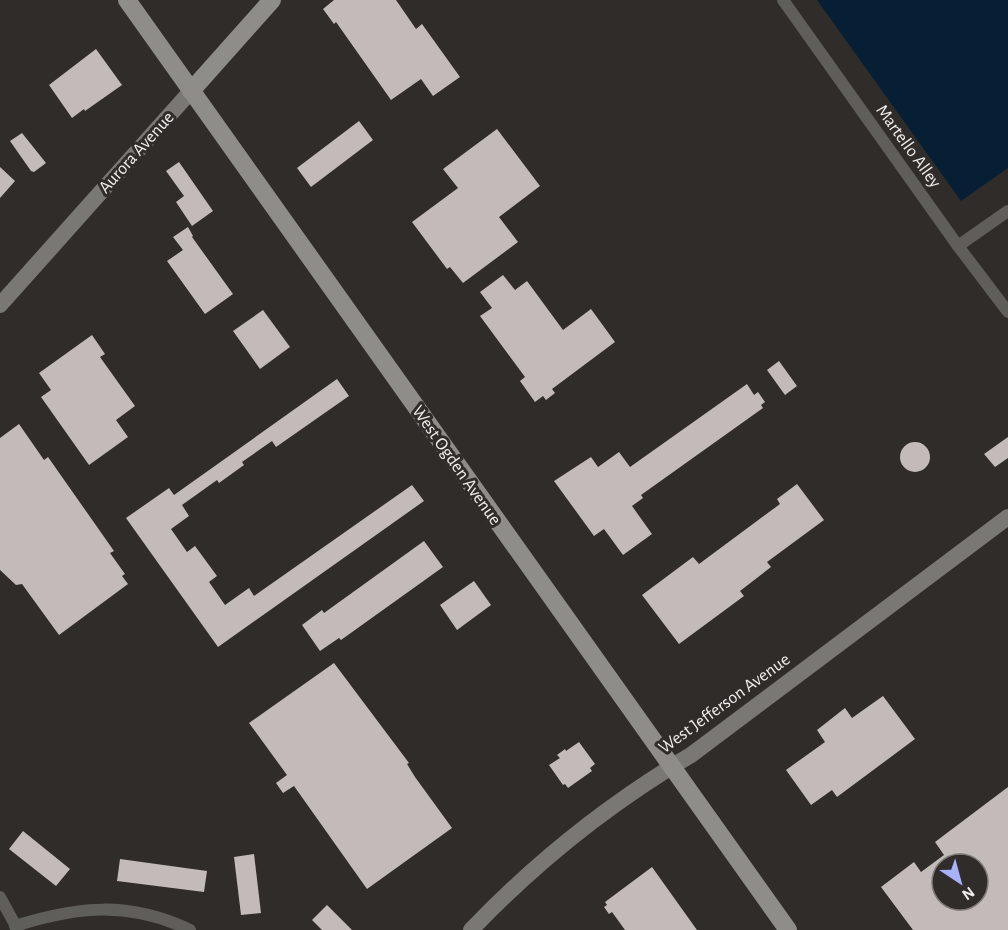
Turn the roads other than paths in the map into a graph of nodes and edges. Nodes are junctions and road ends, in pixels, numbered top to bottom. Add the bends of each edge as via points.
1 (127, 0) edge
2 (272, 0) edge
3 (783, 0) edge
4 (191, 91) junction
5 (1008, 211) edge
6 (958, 246) junction
7 (0, 305) edge
8 (1008, 312) edge
9 (1008, 517) edge
10 (671, 767) junction
11 (0, 897) edge
12 (16, 928) edge
13 (190, 930) edge
14 (471, 930) edge
15 (788, 930) edge

1 - 4 main road, West Ogden Avenue
2 - 4 main road, Aurora Avenue
3 - 6 street, Martello Alley
4 - 7 street, Aurora Avenue
4 - 10 main road, West Ogden Avenue
5 - 6 street
6 - 8 street, Martello Alley
9 - 10 street, West Jefferson Avenue
10 - 14 street, West Jefferson Avenue via 575,834
10 - 15 main road, West Ogden Avenue
11 - 12 street
12 - 13 street via 63,912 105,909 139,912

